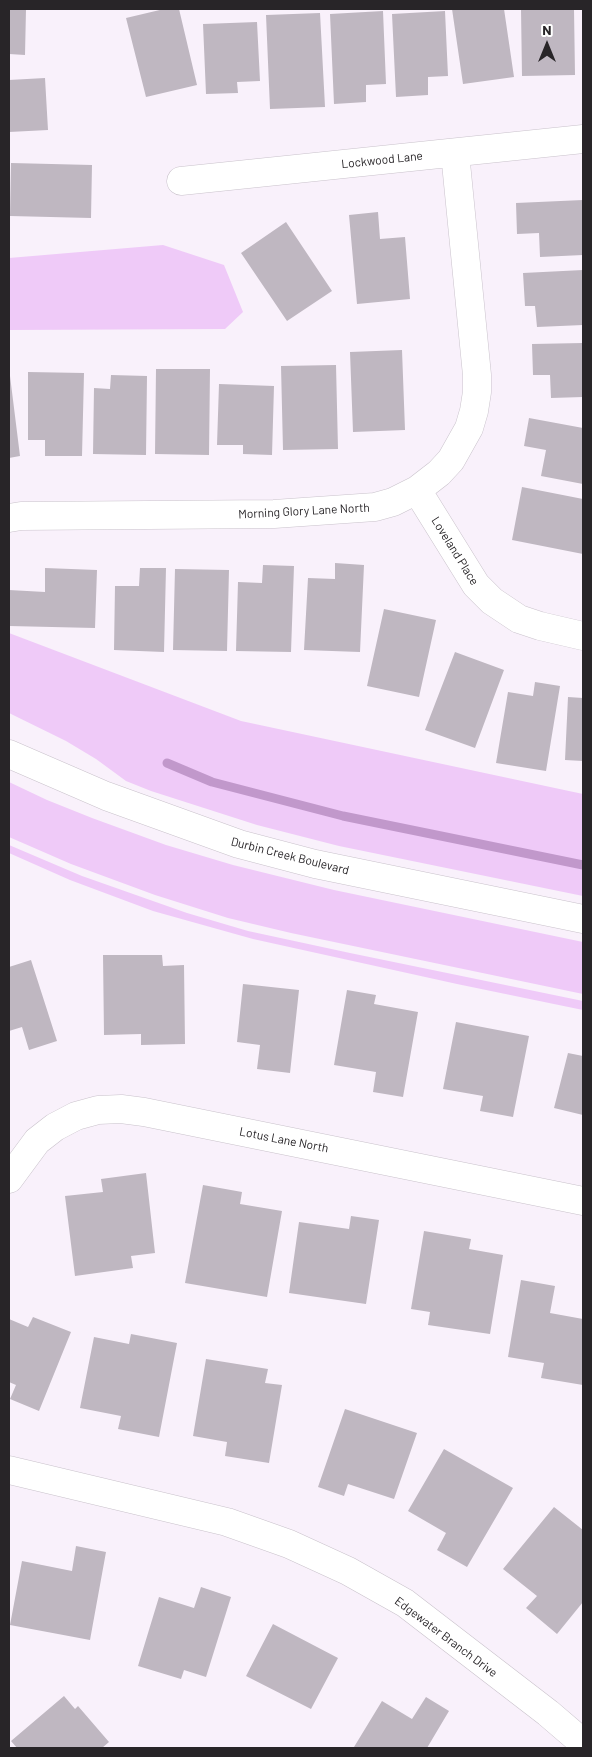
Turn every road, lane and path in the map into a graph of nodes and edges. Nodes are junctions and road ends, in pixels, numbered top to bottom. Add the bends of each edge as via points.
1 (583, 140) edge
2 (455, 153) junction
3 (180, 181) dead end
4 (417, 490) junction
5 (9, 518) edge
6 (583, 636) edge
7 (9, 754) edge
8 (583, 919) edge
9 (9, 1179) edge
10 (583, 1201) edge
11 (9, 1470) edge
12 (583, 1743) edge

1 - 2 street, Lockwood Lane
2 - 3 street, Lockwood Lane
2 - 4 street, Morning Glory Lane North via 477,392 469,428 461,444 439,473
4 - 5 street, Morning Glory Lane North via 375,507 284,513
4 - 6 street, Loveland Place via 476,585 492,601 526,621
7 - 8 street, Durbin Creek Boulevard via 106,796 239,844 315,864
9 - 10 street, Lotus Lane North via 37,1141 55,1127 76,1116 121,1108
11 - 12 street, Edgewater Branch Drive via 227,1522 289,1544 348,1571 405,1604

